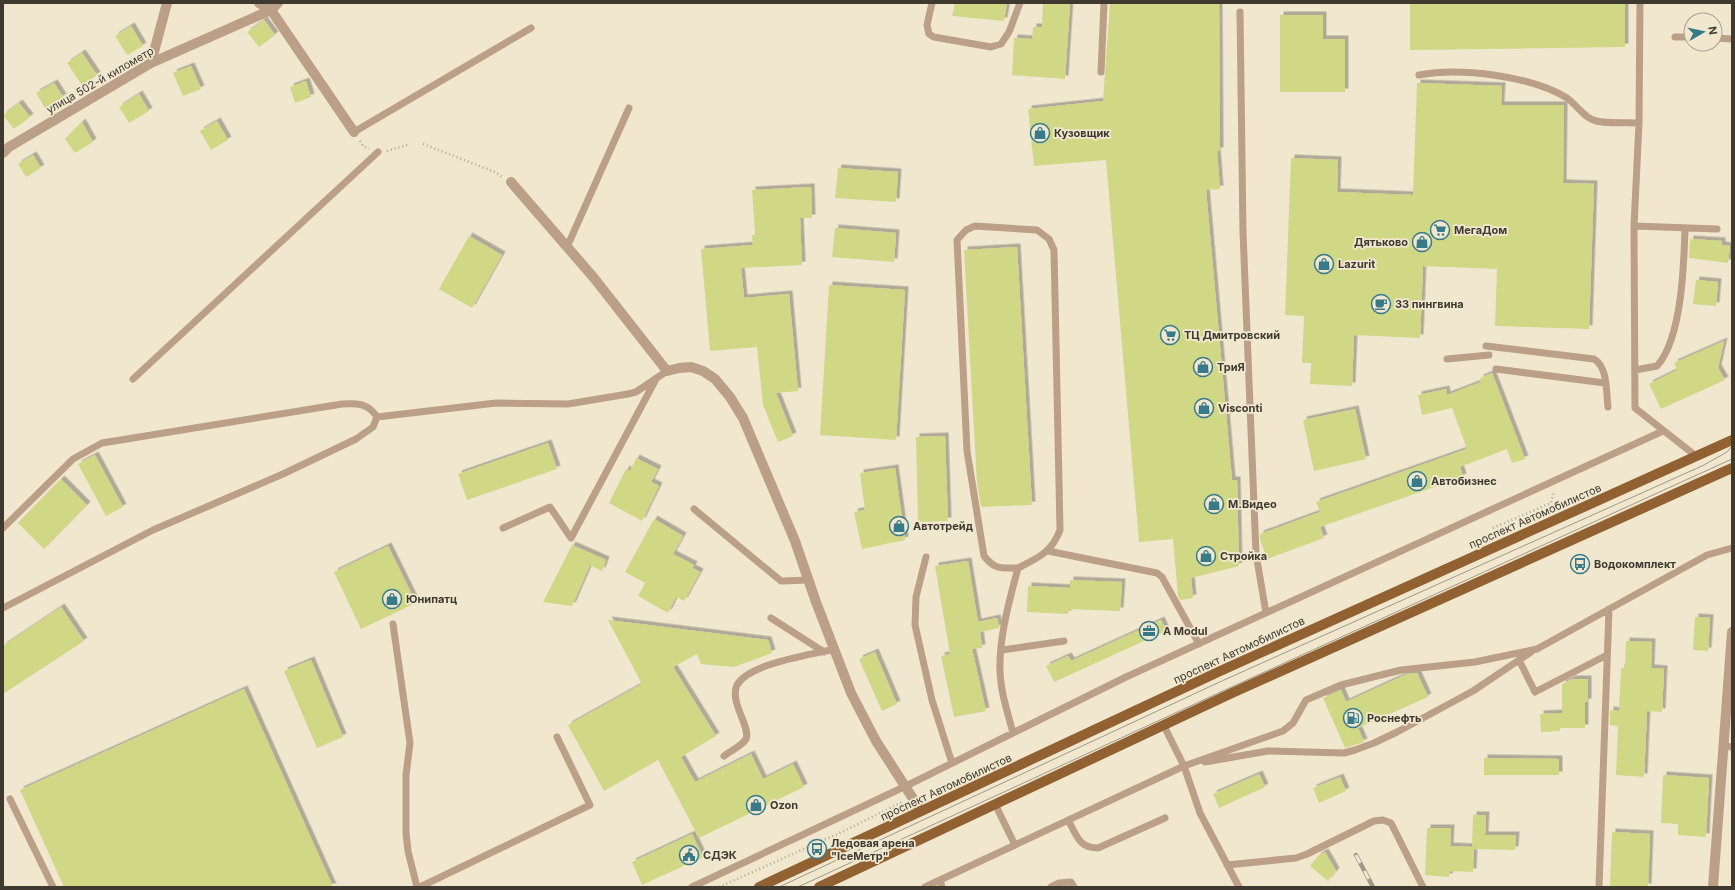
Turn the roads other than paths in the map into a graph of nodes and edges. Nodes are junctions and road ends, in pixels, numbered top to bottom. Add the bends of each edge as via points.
1 (167, 3) edge
2 (258, 3) edge
3 (932, 3) edge
4 (1020, 3) edge
5 (1104, 3) edge
6 (1640, 3) edge
7 (275, 6) edge
8 (1240, 12) dead end
9 (531, 28) dead end
10 (1675, 37) dead end
11 (1683, 37) edge
12 (151, 63) junction
13 (1101, 72) dead end
14 (1419, 75) dead end
15 (629, 108) dead end
16 (1638, 123) junction
17 (354, 132) joint
18 (378, 152) dead end
19 (3, 153) edge
20 (511, 182) road end
21 (1634, 226) junction
22 (1685, 228) junction
23 (1717, 229) dead end
24 (567, 247) junction
25 (1486, 346) dead end
26 (1489, 355) dead end
27 (1447, 359) dead end
28 (1496, 369) dead end
29 (1635, 370) junction
30 (667, 371) junction
31 (133, 379) dead end
32 (656, 379) junction
33 (1605, 383) junction
34 (1608, 407) dead end
35 (377, 417) junction
36 (1663, 430) junction
37 (1732, 440) edge
38 (1696, 456) junction
39 (1732, 468) edge
40 (694, 509) dead end
41 (3, 528) edge
42 (503, 528) dead end
43 (1732, 548) edge
44 (1048, 551) junction
45 (926, 557) dead end
46 (1018, 568) junction
47 (809, 580) junction
48 (3, 608) edge
49 (1609, 609) junction
50 (1266, 613) junction
51 (771, 618) dead end
52 (393, 624) dead end
53 (1732, 632) edge
54 (1064, 641) dead end
55 (1199, 644) junction
56 (834, 649) junction
57 (1537, 649) junction
58 (1002, 650) junction
59 (824, 652) junction
60 (1607, 655) junction
61 (1519, 660) junction
62 (1164, 726) junction
63 (1013, 733) junction
64 (556, 737) dead end
65 (1728, 747) edge
66 (724, 756) dead end
67 (952, 763) junction
68 (1184, 766) junction
69 (906, 786) junction
70 (10, 799) dead end
71 (995, 804) junction
72 (921, 811) junction
73 (1165, 818) dead end
74 (1068, 820) junction
75 (1015, 845) junction
76 (1227, 865) junction
77 (941, 884) edge
78 (53, 887) edge
79 (419, 887) edge
80 (692, 887) edge
81 (759, 887) edge
82 (819, 887) edge
83 (925, 887) edge
84 (1051, 887) edge
85 (1074, 887) edge
86 (1239, 887) edge
87 (1423, 887) edge
88 (1599, 887) edge
89 (1713, 887) edge

1 - 12 street
2 - 7 street
3 - 4 lane via 927,25 929,34 991,47 1000,44 1009,32
5 - 13 lane
6 - 16 lane
7 - 12 street, улица 502-й километр
7 - 17 street
8 - 50 lane via 1243,232 1256,554
9 - 17 lane
10 - 11 lane
12 - 19 street, улица 502-й километр via 9,147
14 - 16 lane via 1452,72 1494,75 1531,83 1567,98 1595,121
15 - 24 lane
16 - 21 lane
18 - 31 lane
20 - 24 street
21 - 22 lane
21 - 29 lane
22 - 23 lane
22 - 29 lane via 1684,269 1679,307 1670,342 1657,366
24 - 30 street
25 - 33 lane via 1594,359 1600,362
26 - 27 lane
28 - 33 lane
29 - 36 lane via 1635,408
30 - 32 lane
30 - 47 street via 691,367 703,371 715,379 730,396 746,426
32 - 35 lane via 628,394 568,404 496,404
32 - 42 lane via 572,538 550,507
33 - 34 lane
35 - 41 lane via 372,409 364,405 342,404 102,443 73,458
35 - 48 lane via 373,427 356,439 284,474 153,530
36 - 38 lane
36 - 50 lane
37 - 38 main road, проспект Автомобилистов
38 - 72 main road, проспект Автомобилистов via 1226,669
39 - 62 main road
40 - 47 lane via 781,581
43 - 49 lane via 1707,555
44 - 46 lane
44 - 46 lane via 1060,530 1054,250 1049,239 1037,230 975,226 966,230 957,240 967,451 984,556 991,565 998,568
44 - 55 lane via 1157,573 1162,577
45 - 67 lane via 916,597 915,625 932,700
46 - 58 lane via 1006,617
47 - 56 street
49 - 57 lane
49 - 60 lane
50 - 55 lane
51 - 59 lane
52 - 79 lane via 410,743 406,775 406,833 408,851
53 - 65 street
54 - 58 lane
55 - 63 lane
56 - 59 lane
56 - 69 street via 851,693 876,741
57 - 61 lane
57 - 68 lane via 1475,662 1401,670 1341,685 1306,700 1293,723 1284,731
58 - 63 lane via 1001,682
59 - 66 lane via 792,657 748,675 738,684 735,693 746,739
60 - 61 lane via 1535,692
60 - 88 lane
61 - 68 lane via 1473,691 1397,732 1355,750 1344,753 1268,751
62 - 68 lane
62 - 71 main road
63 - 67 lane
64 - 79 lane via 590,805
65 - 89 street
67 - 69 lane
68 - 74 lane
68 - 76 lane via 1200,812
69 - 72 street
69 - 80 lane
70 - 78 lane
71 - 75 lane
71 - 82 main road
72 - 81 main road, проспект Автомобилистов
73 - 74 lane via 1098,848 1082,845
74 - 75 lane
75 - 77 lane
76 - 86 lane
76 - 87 lane via 1296,858 1383,820 1391,823
77 - 83 lane
84 - 85 lane via 1071,882

